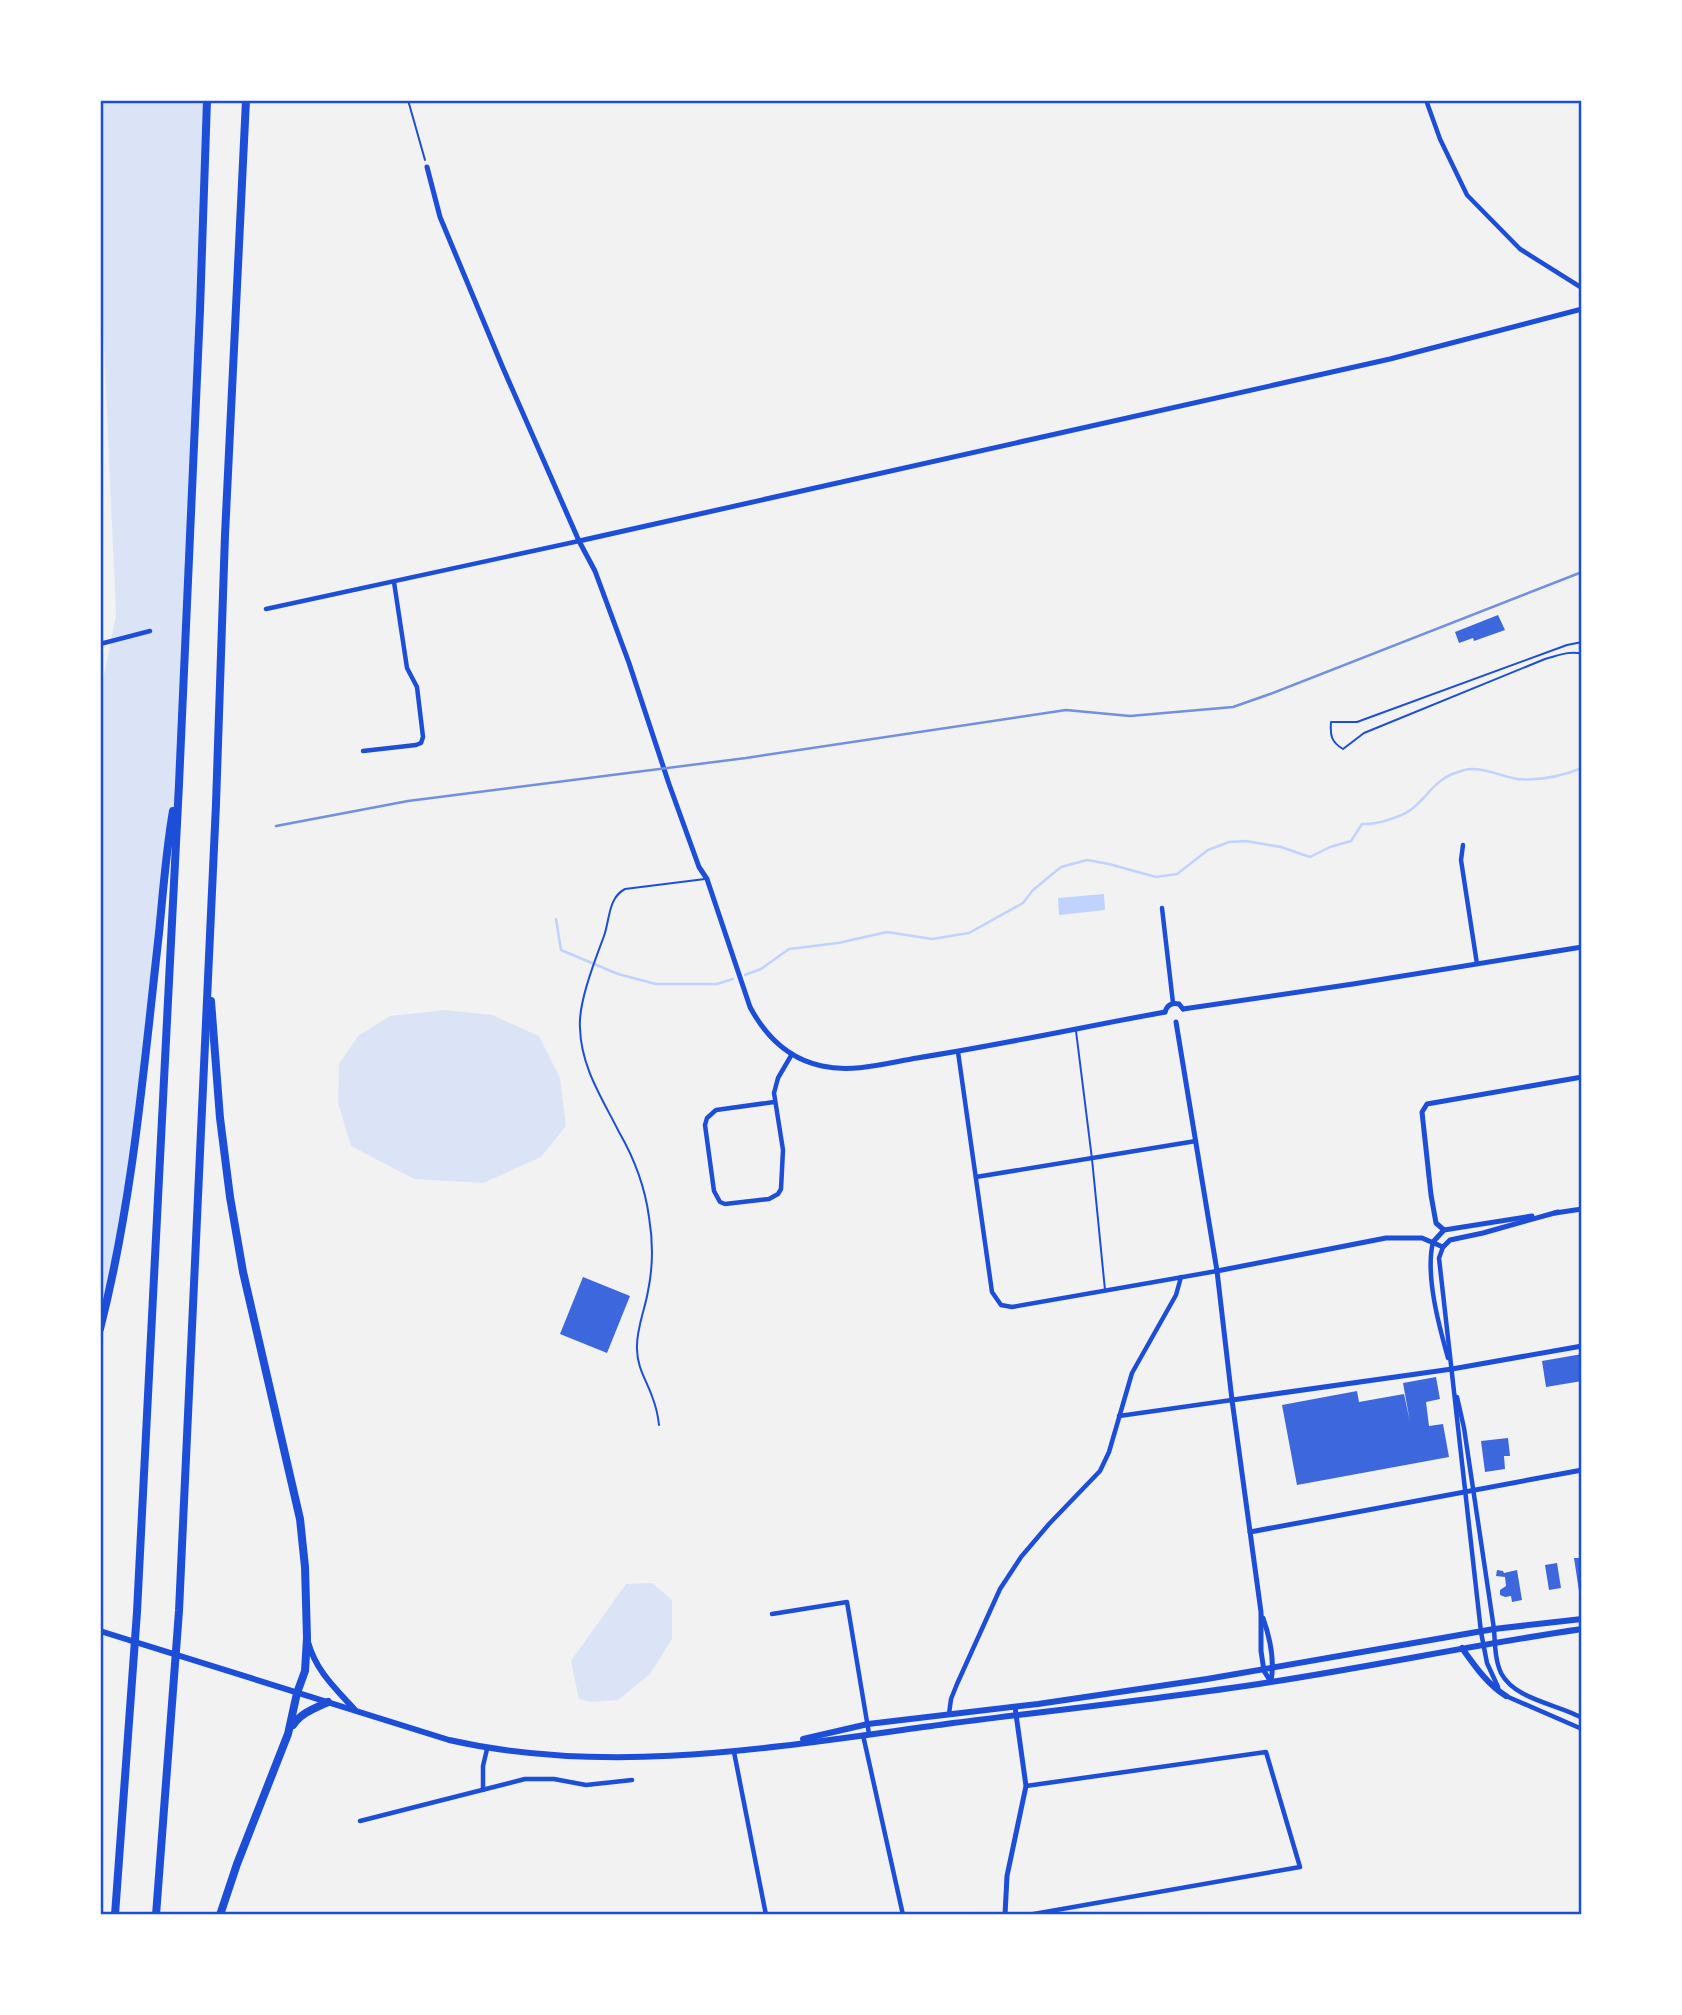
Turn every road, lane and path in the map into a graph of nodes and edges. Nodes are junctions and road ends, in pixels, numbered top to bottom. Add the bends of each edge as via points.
1 (207, 100) edge
2 (246, 100) edge
3 (408, 100) edge
4 (1426, 100) edge
5 (427, 167) joint
6 (1582, 288) edge
7 (1582, 309) edge
8 (579, 541) junction
9 (394, 582) junction
10 (266, 609) dead end
11 (150, 631) dead end
12 (1582, 642) edge
13 (100, 644) edge
14 (1582, 654) edge
15 (363, 751) dead end
16 (179, 784) junction
17 (1463, 845) dead end
18 (707, 878) junction
19 (1162, 908) dead end
20 (1582, 947) edge
21 (1477, 964) junction
22 (208, 973) junction
23 (1173, 1003) junction
24 (1175, 1016) junction
25 (1076, 1029) junction
26 (958, 1052) junction
27 (792, 1054) junction
28 (1582, 1077) edge
29 (774, 1102) junction
30 (1197, 1140) junction
31 (1092, 1159) junction
32 (976, 1177) junction
33 (1581, 1209) edge
34 (1558, 1212) junction
35 (1582, 1223) edge
36 (1444, 1230) junction
37 (1433, 1242) junction
38 (1443, 1247) junction
39 (1217, 1272) junction
40 (1181, 1277) junction
41 (1105, 1291) junction
42 (100, 1329) edge
43 (1582, 1346) edge
44 (1452, 1369) junction
45 (1232, 1400) junction
46 (1119, 1416) junction
47 (659, 1425) dead end
48 (1582, 1470) edge
49 (1469, 1491) junction
50 (1250, 1532) junction
51 (1261, 1612) junction
52 (772, 1614) dead end
53 (1582, 1619) edge
54 (1494, 1629) junction
55 (1582, 1629) edge
56 (101, 1631) edge
57 (1481, 1632) junction
58 (307, 1638) junction
59 (1495, 1642) junction
60 (1483, 1644) junction
61 (1462, 1648) junction
62 (1273, 1669) junction
63 (1264, 1671) junction
64 (1270, 1682) junction
65 (297, 1693) junction
66 (1506, 1696) junction
67 (328, 1702) junction
68 (1015, 1707) junction
69 (356, 1711) junction
70 (949, 1714) junction
71 (1016, 1715) junction
72 (1582, 1718) edge
73 (868, 1724) junction
74 (1582, 1729) edge
75 (288, 1734) junction
76 (866, 1735) junction
77 (771, 1747) junction
78 (487, 1749) junction
79 (734, 1752) junction
80 (632, 1780) dead end
81 (1026, 1786) junction
82 (483, 1790) junction
83 (360, 1821) dead end
84 (115, 1915) edge
85 (156, 1915) edge
86 (219, 1915) edge
87 (766, 1915) edge
88 (903, 1915) edge
89 (1005, 1915) edge
90 (1028, 1915) edge

1 - 16 highway
2 - 22 highway
3 - 5 path
4 - 6 street via 1467,195 1520,249
5 - 8 street via 440,217
7 - 8 street via 1390,359
8 - 9 street
8 - 18 street via 595,572 699,867
9 - 10 street
9 - 15 street via 423,737 416,745
11 - 13 street
12 - 14 lane via 1357,722 1331,722 1330,734 1334,744 1343,749 1364,733 1545,659
16 - 42 highway via 126,1203
16 - 84 highway via 134,1671
17 - 21 street via 1461,860
18 - 27 street via 750,1007 760,1026
18 - 47 lane via 618,893 587,985 579,1026 584,1060 640,1177 649,1216 650,1276 636,1345 638,1365 654,1399
19 - 23 street
20 - 21 street
21 - 24 street
22 - 58 highway via 230,1197 300,1519
22 - 85 highway via 180,1611
23 - 24 street via 1168,1006
23 - 24 street via 1179,1004
24 - 25 street
24 - 30 street
25 - 26 street
25 - 31 lane
26 - 27 street via 839,1069
26 - 32 street
27 - 29 street via 778,1078
28 - 36 street via 1427,1104 1422,1112 1431,1195 1436,1223
29 - 29 street via 716,1110 707,1118 714,1191 720,1202 769,1199 781,1189 783,1150
30 - 31 street
30 - 39 street
31 - 32 street
31 - 41 lane
32 - 41 street via 992,1292 1001,1305
33 - 34 street
33 - 35 lane
34 - 36 street
34 - 38 street via 1450,1240
36 - 37 street
37 - 38 street
37 - 39 street via 1386,1238
37 - 44 street via 1430,1256 1439,1327
38 - 44 street via 1439,1258
39 - 40 street
39 - 45 street
40 - 41 street
40 - 46 street via 1176,1295 1132,1373
43 - 44 street
44 - 45 street
44 - 49 street via 1464,1428
45 - 46 street
45 - 50 street
46 - 70 street via 1100,1471 1021,1557 1000,1589 952,1696
48 - 49 street
49 - 50 street
49 - 54 street
49 - 57 street
50 - 51 street
51 - 62 street
51 - 63 street
52 - 73 street via 847,1602
53 - 54 main road
54 - 57 main road
54 - 59 street
55 - 59 main road
56 - 65 main road
57 - 60 street
57 - 62 main road
58 - 65 highway via 305,1671
58 - 69 main road via 318,1669
59 - 60 main road
59 - 72 street via 1502,1674 1518,1691
60 - 61 main road
60 - 66 street via 1496,1684
61 - 64 main road
61 - 66 main road
62 - 63 main road
62 - 64 street
63 - 64 street
63 - 68 main road
64 - 71 main road
65 - 67 main road
65 - 75 highway
66 - 74 street
67 - 69 main road
67 - 75 highway via 296,1720
68 - 70 main road
68 - 71 street
69 - 78 main road
70 - 73 main road
71 - 76 main road
71 - 81 street
73 - 76 street
73 - 77 main road
75 - 86 highway
76 - 77 main road
76 - 88 street
77 - 79 main road
78 - 79 main road via 595,1758
78 - 82 street
79 - 87 street
80 - 82 street via 586,1785 525,1779
81 - 89 street via 1007,1876
81 - 90 street via 1266,1752 1300,1867
82 - 83 street

